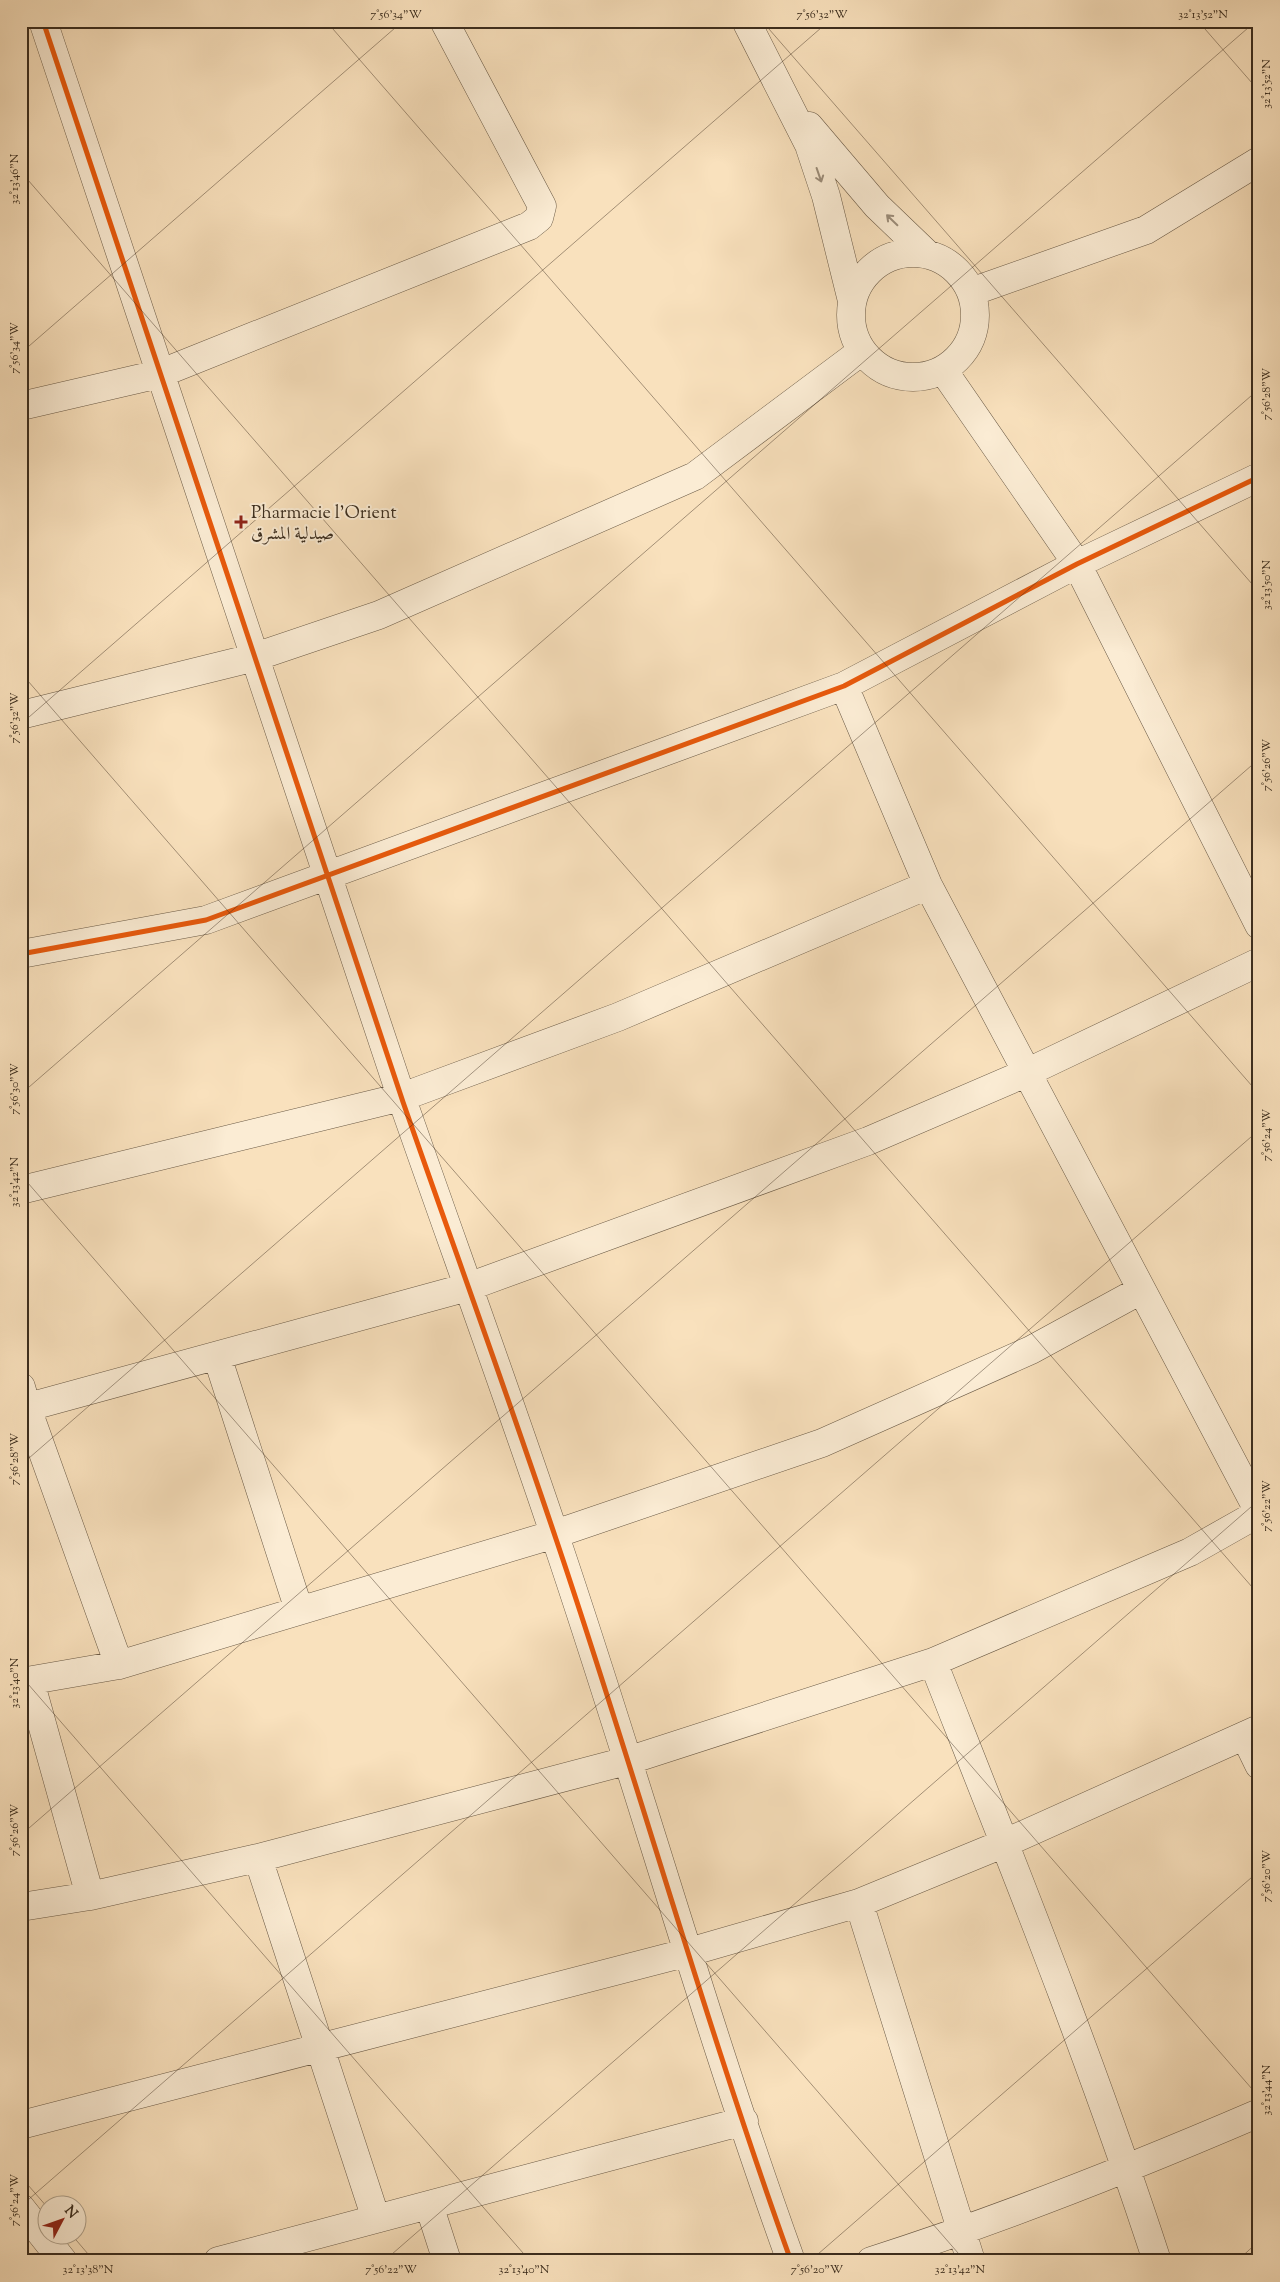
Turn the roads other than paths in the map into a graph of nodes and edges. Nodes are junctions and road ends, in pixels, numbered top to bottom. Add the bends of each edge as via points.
1 (43, 21) edge
2 (444, 21) edge
3 (746, 21) edge
4 (786, 98) junction
5 (1259, 161) edge
6 (927, 254) junction
7 (971, 292) junction
8 (852, 301) junction
9 (862, 351) junction
10 (943, 370) junction
11 (159, 374) junction
12 (21, 406) edge
13 (1259, 477) edge
14 (1077, 564) junction
15 (252, 658) junction
16 (844, 686) junction
17 (21, 715) edge
18 (327, 875) junction
19 (928, 886) junction
20 (1259, 925) edge
21 (21, 954) edge
22 (1259, 962) edge
23 (1026, 1074) junction
24 (402, 1097) junction
25 (21, 1190) edge
26 (468, 1287) junction
27 (1140, 1290) junction
28 (217, 1356) junction
29 (23, 1401) edge
30 (1259, 1513) edge
31 (555, 1534) junction
32 (299, 1610) junction
33 (933, 1662) junction
34 (119, 1665) junction
35 (25, 1682) edge
36 (1252, 1733) edge
37 (630, 1760) junction
38 (1259, 1765) edge
39 (1005, 1843) junction
40 (258, 1858) junction
41 (90, 1896) junction
42 (859, 1903) junction
43 (21, 1907) edge
44 (689, 1952) junction
45 (319, 2048) junction
46 (1259, 2113) edge
47 (744, 2121) junction
48 (21, 2125) edge
49 (1127, 2170) junction
50 (429, 2205) junction
51 (21, 2208) edge
52 (376, 2219) junction
53 (962, 2232) junction
54 (63, 2261) edge
55 (218, 2261) edge
56 (447, 2261) edge
57 (791, 2261) edge
58 (871, 2261) edge
59 (971, 2261) edge
60 (1157, 2261) edge

1 - 11 street
2 - 11 street via 542,206 539,218 529,226
3 - 4 street
6 -> 4 street via 877,206
4 -> 8 street via 826,196
5 - 7 street via 1146,230
6 - 7 street via 956,270
6 - 8 street via 903,253 880,262 862,278
7 - 10 street via 974,328 968,345 958,359
8 - 9 street via 850,318
9 - 10 street via 890,374 926,377
9 - 15 street via 695,476 379,616
10 - 14 street
11 - 12 street
11 - 15 street
13 - 14 street
14 - 16 street
14 - 20 street
15 - 17 street
15 - 18 street
16 - 18 street
16 - 19 street
18 - 21 street via 206,920
18 - 24 street
19 - 23 street
19 - 24 street via 618,1017
22 - 23 street
23 - 26 street via 868,1141
23 - 27 street
24 - 25 street
24 - 26 street
26 - 28 street
26 - 31 street
27 - 30 street
27 - 31 street via 1031,1350 822,1443
28 - 29 street
28 - 32 street
29 - 34 street
30 - 33 street via 1190,1552
31 - 32 street
31 - 37 street
32 - 34 street
33 - 37 street
33 - 39 street
34 - 35 street
35 - 41 street
36 - 38 street
36 - 39 street
37 - 40 street
37 - 44 street
39 - 42 street
39 - 49 street
40 - 41 street
40 - 45 street
41 - 43 street
42 - 44 street
42 - 53 street
44 - 45 street
44 - 47 street
45 - 48 street
45 - 52 street
46 - 49 street
47 - 50 street
47 - 57 street
49 - 53 street
49 - 60 street
50 - 52 street
50 - 56 street
51 - 54 street
52 - 55 street
53 - 58 street
53 - 59 street

